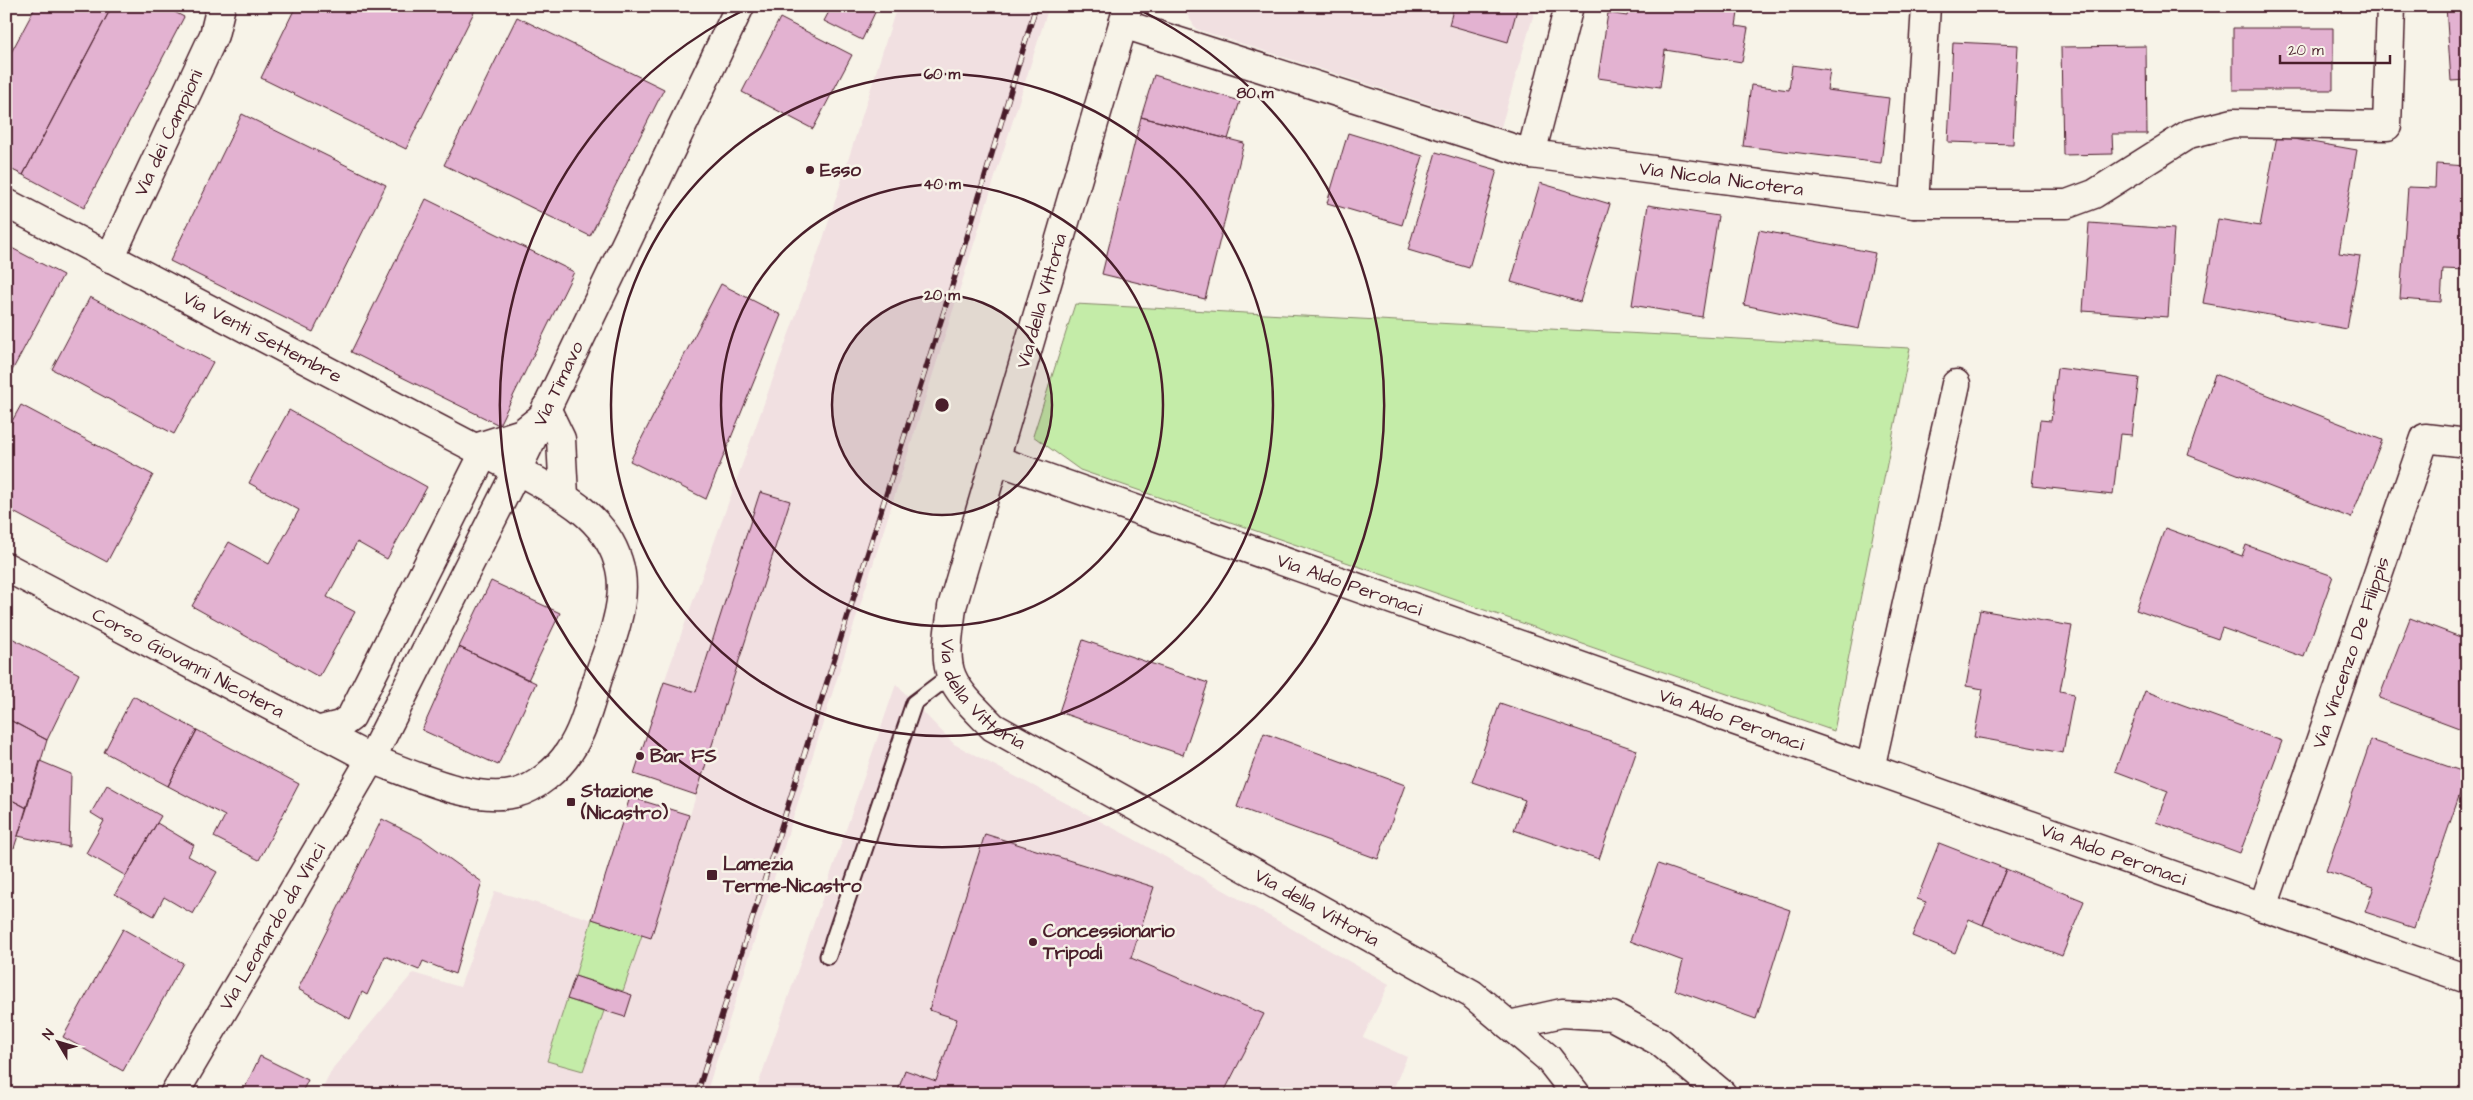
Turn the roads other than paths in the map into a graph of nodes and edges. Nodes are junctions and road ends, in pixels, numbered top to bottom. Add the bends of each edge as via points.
1 (221, 6) edge
2 (740, 6) edge
3 (1569, 6) edge
4 (1926, 6) edge
5 (2390, 6) edge
6 (1126, 15) edge
7 (1531, 154) junction
8 (6, 203) edge
9 (1914, 204) junction
10 (110, 258) junction
11 (1956, 384) dead end
12 (543, 413) junction
13 (2467, 443) edge
14 (480, 450) junction
15 (996, 460) junction
16 (517, 470) junction
17 (564, 496) junction
18 (6, 566) edge
19 (951, 675) junction
20 (316, 731) junction
21 (371, 759) junction
22 (1870, 769) junction
23 (2263, 907) junction
24 (828, 956) dead end
25 (2467, 980) edge
26 (1509, 1025) junction
27 (174, 1094) edge
28 (1576, 1094) edge
29 (1722, 1094) edge

1 - 10 street, Via dei Campioni via 214,35
2 - 12 street, Via Timavo
3 - 7 street
4 - 9 street
5 - 9 street, Via Nicola Nicotera via 2387,126 2233,123 2189,134 2094,194 2067,204
6 - 7 street, Via Nicola Nicotera
6 - 15 street, Via della Vittoria
7 - 9 street, Via Nicola Nicotera
8 - 10 street, Via Venti Settembre
10 - 14 street, Via Venti Settembre
11 - 22 street
12 - 14 street via 522,433
12 - 16 street, Via Timavo
12 - 17 street via 561,439
13 - 23 street, Via Vincenzo De Filippis via 2425,438
14 - 16 street, Via Venti Settembre
14 - 20 street via 351,717 340,725
15 - 19 street, Via della Vittoria via 952,608 948,652
15 - 22 street, Via Aldo Peronaci
16 - 17 street, Via Venti Settembre
16 - 21 street, Via Timavo
17 - 21 street, Corso Giovanni Nicotera via 593,519 608,540 618,560 622,581 618,620 579,734 569,753 542,780 517,793 486,796
18 - 20 street, Corso Giovanni Nicotera
19 - 24 lane via 914,703
19 - 26 street, Via della Vittoria via 963,695 993,727 1472,994
20 - 21 street, Corso Giovanni Nicotera
21 - 27 street, Via Leonardo da Vinci
22 - 23 street, Via Aldo Peronaci
23 - 25 street, Via Aldo Peronaci
26 - 28 street, Via della Vittoria via 1548,1058
26 - 29 street via 1562,1013 1612,1016 1660,1042

